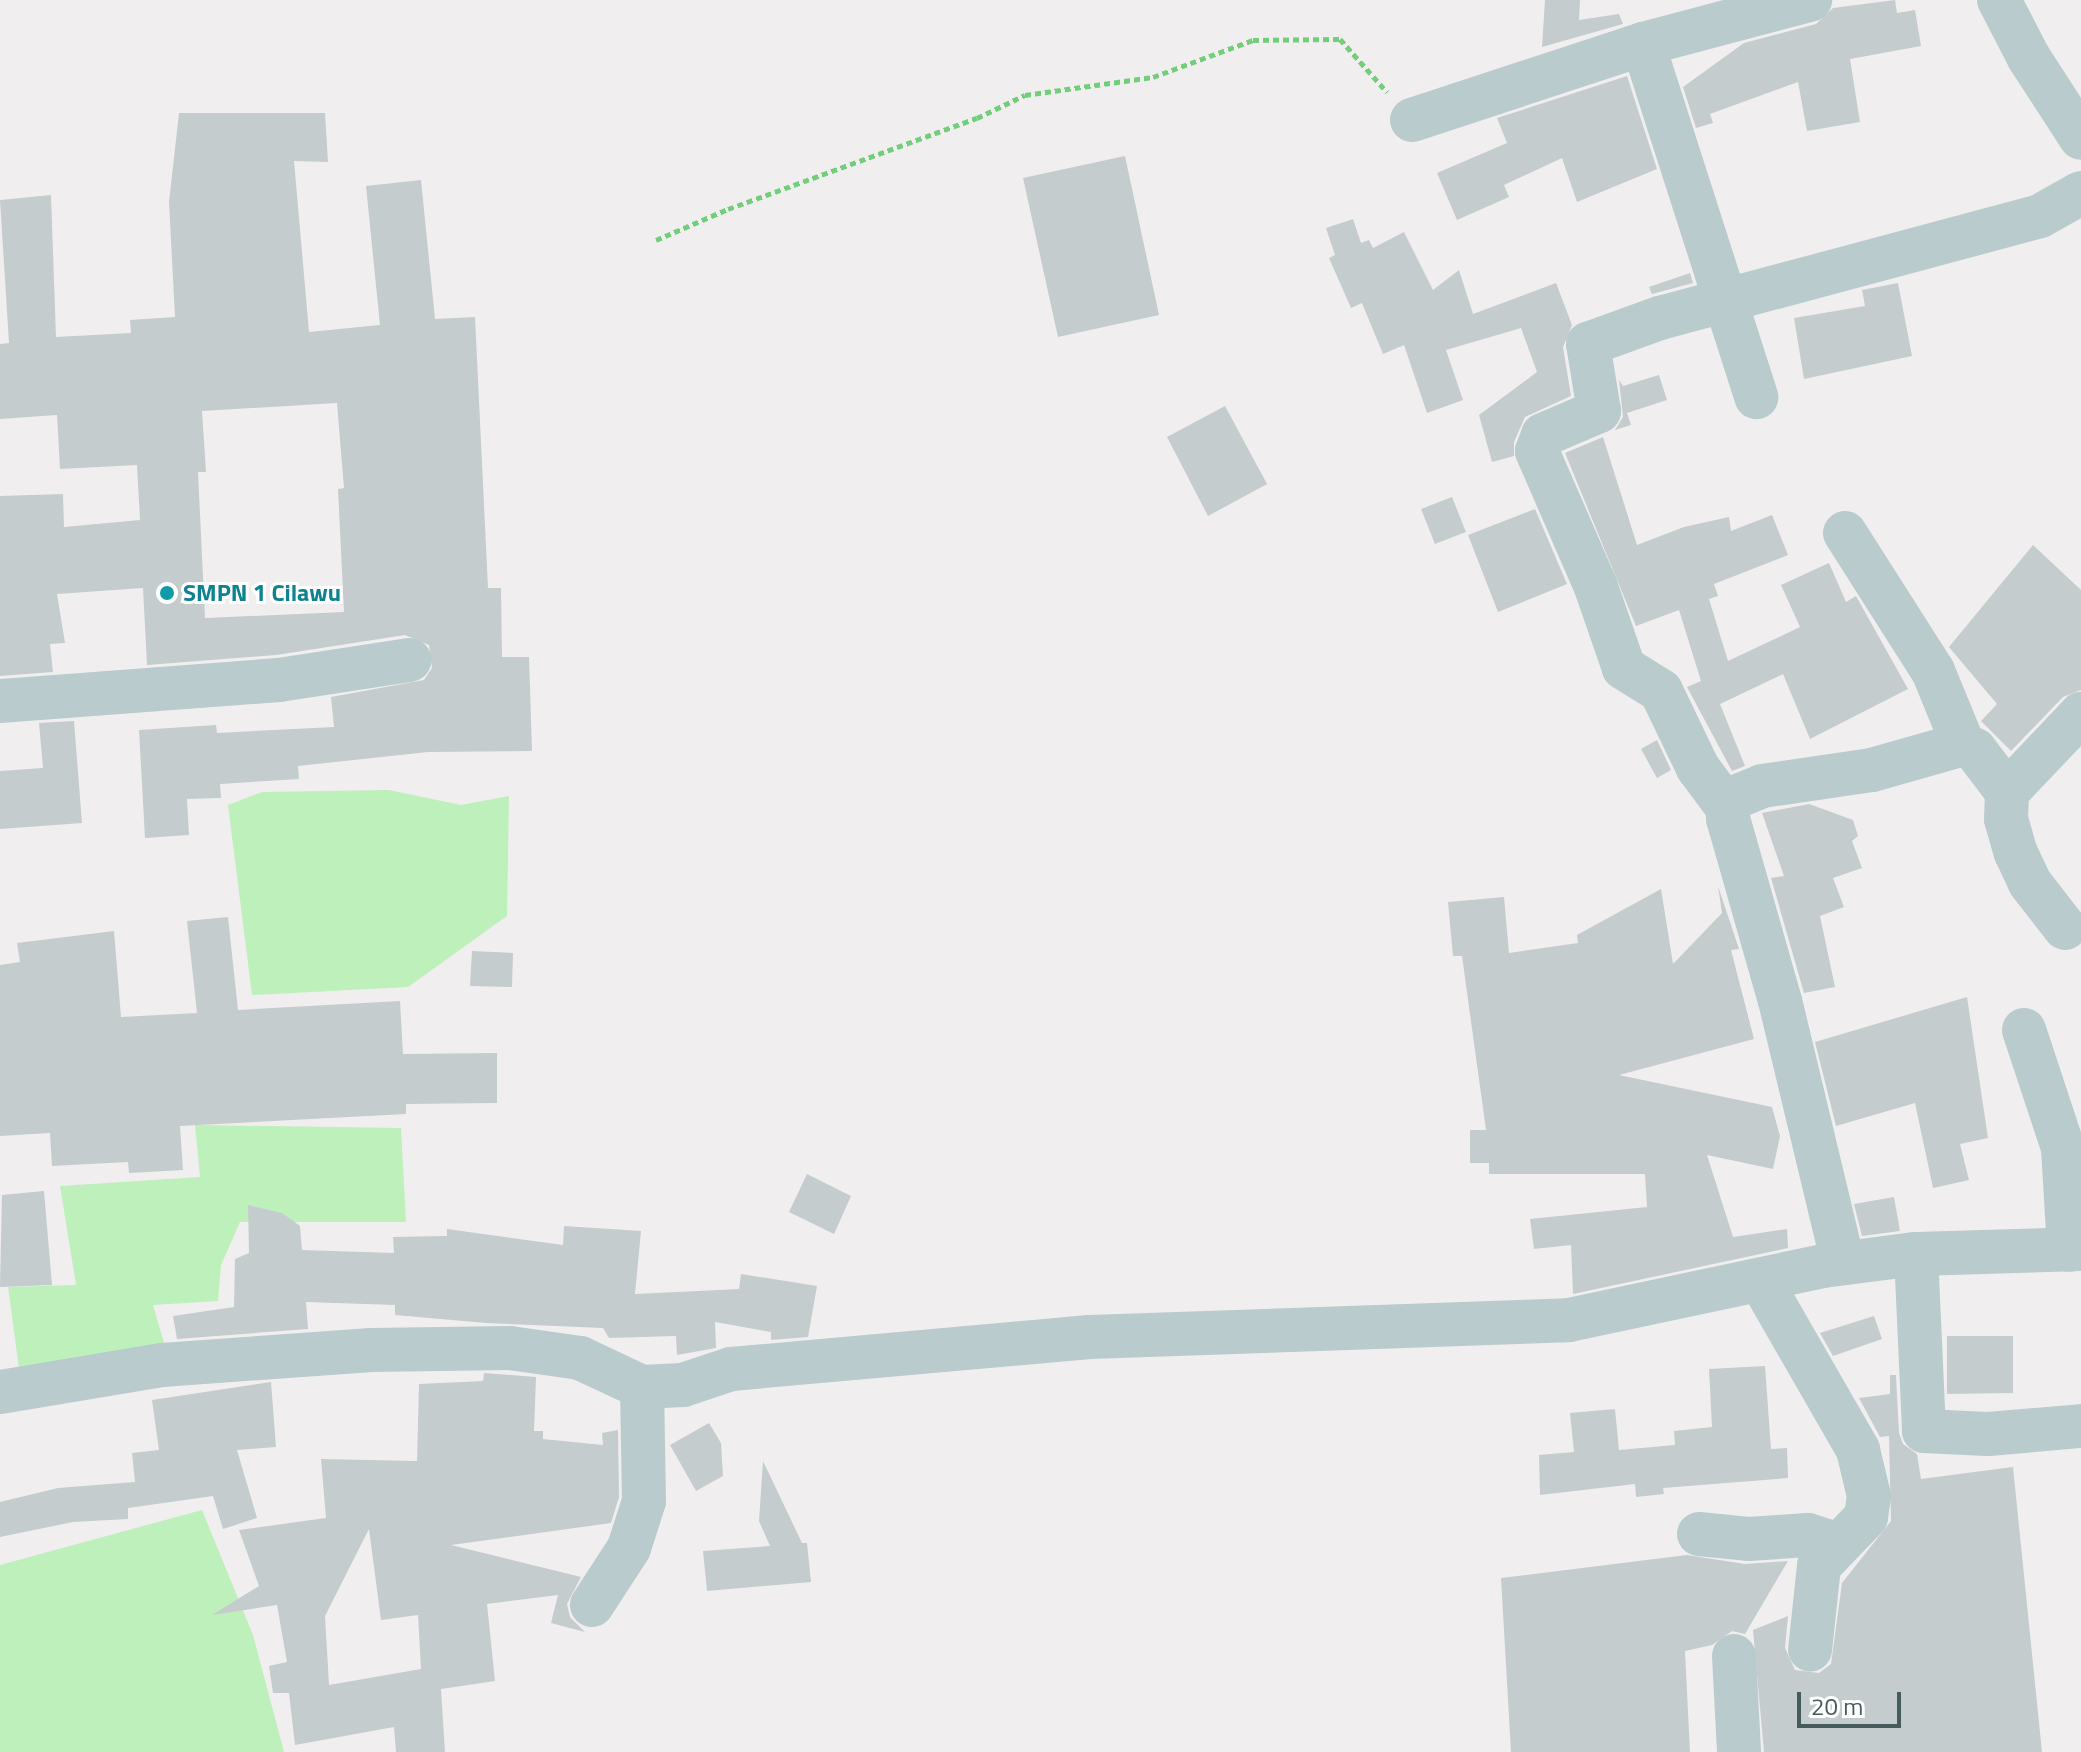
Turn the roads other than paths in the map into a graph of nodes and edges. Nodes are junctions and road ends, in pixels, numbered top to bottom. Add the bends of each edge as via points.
1 (1810, 0) edge
2 (1999, 0) edge
3 (1643, 44) junction
4 (1412, 120) road end
5 (2081, 138) edge
6 (2081, 193) edge
7 (1728, 300) junction
8 (1756, 397) dead end
9 (1845, 533) dead end
10 (409, 660) dead end
11 (0, 701) edge
12 (2081, 714) edge
13 (1963, 744) junction
14 (2007, 792) junction
15 (1727, 807) junction
16 (2065, 928) dead end
17 (2024, 1030) dead end
18 (2075, 1250) edge
19 (1916, 1254) junction
20 (1843, 1263) junction
21 (1761, 1281) junction
22 (642, 1387) junction
23 (0, 1392) edge
24 (2081, 1426) edge
25 (1699, 1534) dead end
26 (1836, 1544) junction
27 (592, 1605) dead end
28 (1810, 1650) dead end
29 (1734, 1656) dead end
30 (1739, 1752) edge

1 - 3 street
2 - 5 street
3 - 4 street
3 - 7 street
6 - 7 street via 2040,216
7 - 8 street
7 - 15 street via 1591,340 1588,355 1599,411 1537,442 1624,668 1661,691 1698,768
9 - 13 street via 1933,671
10 - 11 street via 279,680
12 - 14 street
13 - 14 street via 1975,750
13 - 15 street via 1872,770 1762,786 1728,800
14 - 16 street via 2006,819 2016,853 2030,883
15 - 20 street
17 - 18 street via 2063,1148
18 - 19 street
19 - 20 street
19 - 24 street via 1924,1431 1988,1434
20 - 21 street
21 - 22 street via 1569,1320 1090,1337 731,1369 683,1385
21 - 26 street via 1858,1450 1869,1496 1866,1517
22 - 23 street via 580,1358 510,1348 371,1350 162,1365
22 - 27 street via 644,1501 629,1548
25 - 26 street via 1748,1539 1815,1535
26 - 28 street via 1819,1566
29 - 30 street

